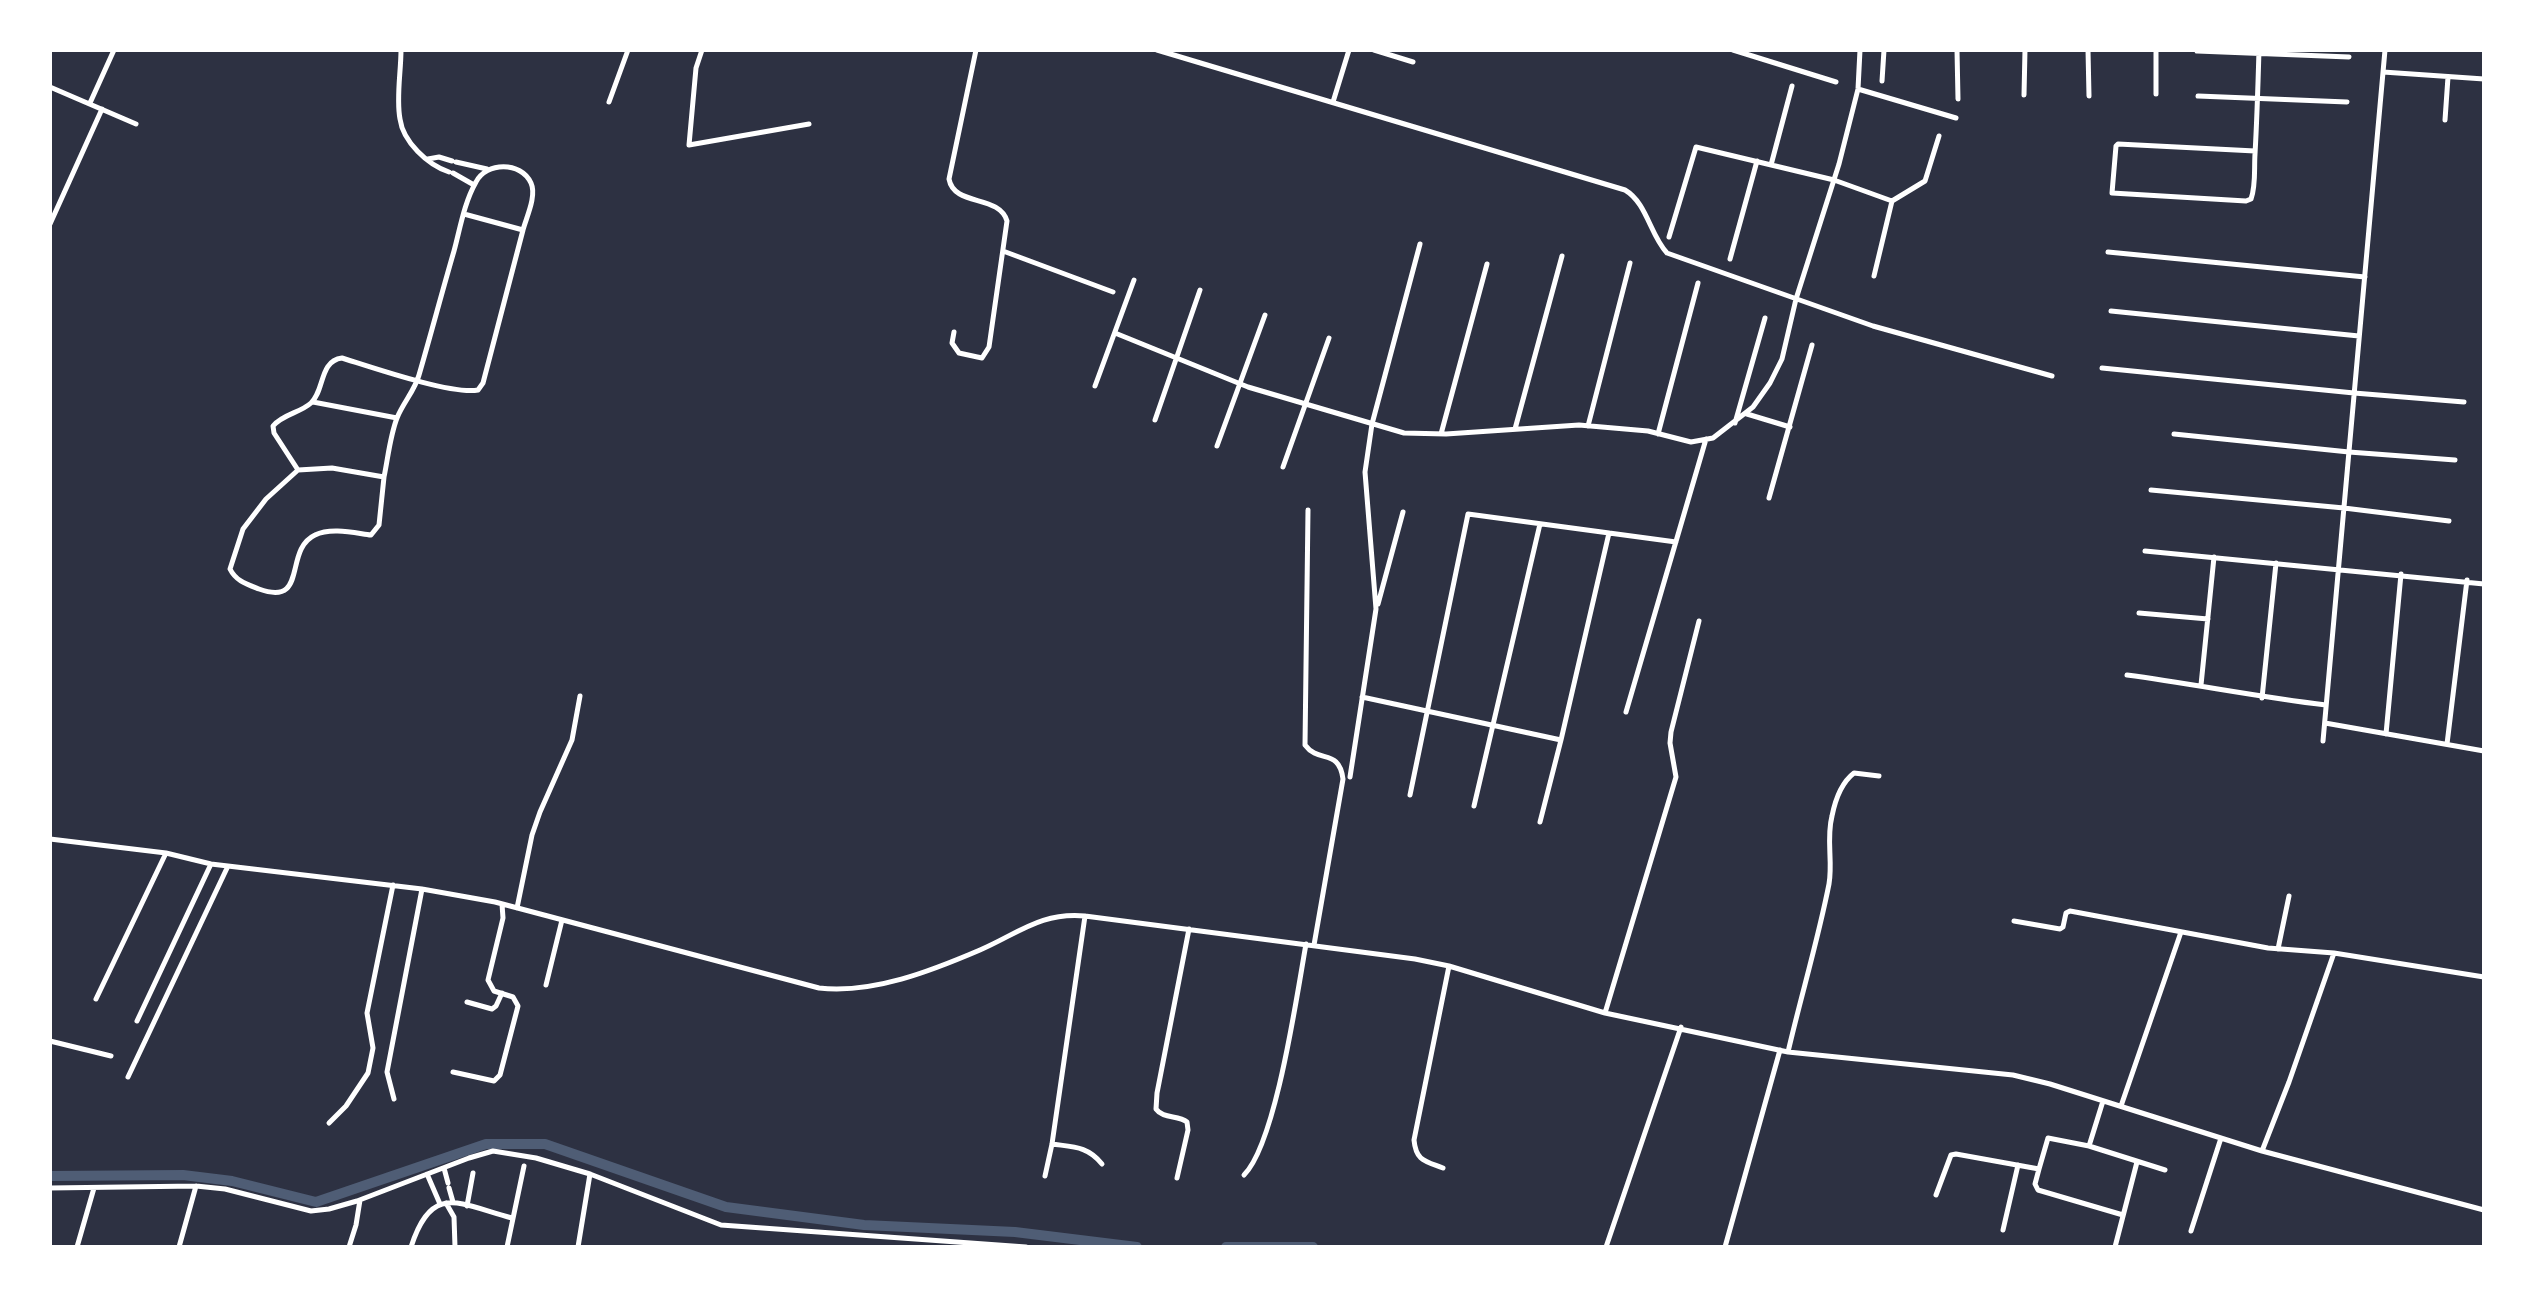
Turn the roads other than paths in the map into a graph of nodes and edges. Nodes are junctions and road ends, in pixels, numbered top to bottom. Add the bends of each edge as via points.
1 (114, 50) edge
2 (401, 50) edge
3 (628, 50) edge
4 (702, 50) edge
5 (976, 50) edge
6 (1157, 50) edge
7 (1349, 50) edge
8 (1374, 50) edge
9 (1733, 50) edge
10 (1860, 50) edge
11 (1884, 50) edge
12 (1957, 50) edge
13 (2025, 50) edge
14 (2088, 50) edge
15 (2156, 50) edge
16 (2385, 50) edge
17 (2197, 51) edge
18 (2259, 52) edge
19 (2349, 57) dead end
20 (1413, 62) dead end
21 (2383, 72) junction
22 (2448, 77) junction
23 (2484, 79) edge
24 (1882, 81) dead end
25 (1836, 82) dead end
26 (1792, 86) dead end
27 (50, 87) edge
28 (1858, 89) junction
29 (2156, 94) dead end
30 (2024, 95) dead end
31 (2089, 96) dead end
32 (2198, 96) dead end
33 (1958, 99) dead end
34 (2258, 100) junction
35 (609, 102) dead end
36 (1333, 102) junction
37 (2347, 102) dead end
38 (90, 103) junction
39 (102, 109) junction
40 (1956, 118) dead end
41 (2445, 120) dead end
42 (136, 124) dead end
43 (809, 124) dead end
44 (1939, 136) dead end
45 (2255, 151) junction
46 (427, 159) junction
47 (1757, 161) junction
48 (1771, 165) junction
49 (487, 169) junction
50 (1834, 180) junction
51 (474, 185) junction
52 (1892, 201) junction
53 (464, 214) junction
54 (50, 224) edge
55 (523, 230) junction
56 (1669, 237) dead end
57 (1420, 244) dead end
58 (1003, 251) junction
59 (2108, 252) dead end
60 (1562, 256) dead end
61 (1730, 259) dead end
62 (1630, 263) dead end
63 (1487, 264) dead end
64 (1874, 276) dead end
65 (2365, 277) junction
66 (1134, 280) dead end
67 (1698, 283) dead end
68 (1200, 290) dead end
69 (1113, 292) dead end
70 (1796, 299) junction
71 (2111, 311) dead end
72 (1265, 315) dead end
73 (1765, 318) dead end
74 (954, 332) dead end
75 (1115, 333) junction
76 (2359, 336) junction
77 (1329, 338) dead end
78 (1812, 345) dead end
79 (1177, 358) junction
80 (2102, 368) dead end
81 (2052, 376) dead end
82 (418, 380) junction
83 (1239, 384) junction
84 (1095, 386) dead end
85 (2354, 393) junction
86 (313, 402) junction
87 (2464, 402) dead end
88 (1305, 404) junction
89 (1746, 413) junction
90 (397, 418) junction
91 (1155, 420) dead end
92 (1372, 424) junction
93 (1734, 424) junction
94 (1588, 426) junction
95 (1790, 427) junction
96 (1515, 429) junction
97 (1441, 434) junction
98 (1658, 434) junction
99 (2174, 434) dead end
100 (1706, 439) junction
101 (1217, 446) dead end
102 (2349, 452) junction
103 (2455, 460) dead end
104 (1283, 467) dead end
105 (298, 470) junction
106 (384, 477) junction
107 (2151, 490) dead end
108 (1769, 498) dead end
109 (2344, 508) junction
110 (1308, 510) dead end
111 (1403, 512) dead end
112 (2449, 521) dead end
113 (1540, 524) junction
114 (1609, 533) junction
115 (1676, 542) junction
116 (2145, 551) dead end
117 (2214, 557) junction
118 (2276, 563) junction
119 (2339, 568) junction
120 (2401, 574) junction
121 (2467, 580) junction
122 (2484, 584) edge
123 (1376, 609) junction
124 (2139, 613) dead end
125 (2208, 619) junction
126 (1699, 621) dead end
127 (2127, 675) dead end
128 (2201, 685) junction
129 (580, 696) dead end
130 (1362, 697) junction
131 (2262, 698) junction
132 (2326, 705) junction
133 (1427, 712) junction
134 (1626, 712) dead end
135 (2325, 723) junction
136 (1494, 726) junction
137 (2386, 734) junction
138 (1561, 740) junction
139 (2323, 741) dead end
140 (2447, 744) junction
141 (2484, 751) edge
142 (1879, 776) dead end
143 (1350, 777) dead end
144 (1410, 795) dead end
145 (1474, 806) dead end
146 (1540, 822) dead end
147 (50, 839) edge
148 (166, 853) junction
149 (211, 864) junction
150 (228, 866) junction
151 (393, 885) junction
152 (422, 889) junction
153 (2289, 896) dead end
154 (501, 903) junction
155 (517, 908) junction
156 (1085, 916) junction
157 (562, 920) junction
158 (2014, 921) dead end
159 (1189, 929) junction
160 (2181, 932) junction
161 (1310, 944) junction
162 (2278, 949) junction
163 (2334, 953) junction
164 (1449, 966) junction
165 (2484, 977) edge
166 (546, 985) dead end
167 (502, 993) junction
168 (96, 999) dead end
169 (467, 1002) dead end
170 (1605, 1013) junction
171 (137, 1021) dead end
172 (1681, 1027) junction
173 (50, 1041) edge
174 (1780, 1050) junction
175 (1788, 1052) junction
176 (111, 1056) dead end
177 (453, 1072) dead end
178 (128, 1077) dead end
179 (394, 1099) dead end
180 (2103, 1101) junction
181 (2121, 1106) junction
182 (329, 1123) dead end
183 (2221, 1138) junction
184 (1052, 1144) junction
185 (2089, 1146) junction
186 (2262, 1151) junction
187 (2137, 1162) junction
188 (1102, 1164) dead end
189 (2018, 1165) junction
190 (524, 1166) dead end
191 (444, 1168) junction
192 (1443, 1168) dead end
193 (2039, 1169) junction
194 (2165, 1170) dead end
195 (473, 1173) dead end
196 (427, 1174) junction
197 (590, 1174) junction
198 (1244, 1175) dead end
199 (1045, 1176) dead end
200 (1177, 1178) dead end
201 (196, 1186) junction
202 (50, 1188) edge
203 (94, 1188) junction
204 (1936, 1195) dead end
205 (360, 1200) junction
206 (446, 1203) junction
207 (467, 1206) junction
208 (2484, 1210) edge
209 (2123, 1215) junction
210 (512, 1218) junction
211 (2003, 1230) dead end
212 (2191, 1231) dead end
213 (983, 1246) edge
214 (77, 1247) edge
215 (179, 1247) edge
216 (349, 1247) edge
217 (411, 1247) edge
218 (455, 1247) edge
219 (507, 1247) edge
220 (578, 1247) edge
221 (1026, 1247) edge
222 (1606, 1247) edge
223 (1725, 1247) edge
224 (2115, 1247) edge

1 - 38 street
2 - 46 street via 400,121
3 - 35 street
4 - 43 street via 689,145
5 - 58 street via 950,188 1005,214
6 - 36 street
7 - 36 street
8 - 20 street
9 - 25 street
10 - 28 street
11 - 24 street
12 - 33 street
13 - 30 street
14 - 31 street
15 - 29 street
16 - 21 street
17 - 18 street
18 - 19 street
18 - 34 street
21 - 22 street
21 - 65 street
22 - 23 street
22 - 41 street
26 - 48 street
27 - 38 street
28 - 40 street
28 - 50 street
32 - 34 street
34 - 37 street
34 - 45 street
36 - 70 street via 1625,190 1635,196 1667,253
38 - 39 street
39 - 42 street
39 - 54 street
44 - 52 street via 1925,181
45 - 45 street via 2253,195 2246,201 2112,193 2118,144
46 - 49 street
46 - 51 street
47 - 48 street
47 - 56 street via 1696,147
47 - 61 street
48 - 50 street
49 - 51 street
49 - 55 street via 512,169 531,182
50 - 52 street
50 - 70 street
51 - 53 street
52 - 64 street
53 - 55 street
53 - 82 street
55 - 82 street via 483,383 469,392
57 - 92 street
58 - 69 street
58 - 74 street via 986,354 982,358 959,353 952,343
59 - 65 street
60 - 96 street
62 - 94 street
63 - 97 street
65 - 76 street
66 - 75 street
67 - 98 street
68 - 79 street
70 - 81 street
70 - 89 street via 1782,359
71 - 76 street
72 - 83 street
73 - 93 street
75 - 79 street
75 - 84 street
76 - 85 street
77 - 88 street
78 - 95 street
79 - 83 street
79 - 91 street
80 - 85 street
82 - 86 street via 334,359
82 - 90 street
83 - 88 street
83 - 101 street
85 - 87 street
85 - 102 street
86 - 90 street
86 - 105 street via 273,426
88 - 92 street
88 - 104 street
89 - 93 street
89 - 95 street
90 - 106 street
92 - 97 street via 1404,433
92 - 123 street via 1365,472
93 - 100 street
94 - 96 street
94 - 98 street
95 - 108 street
96 - 97 street
98 - 100 street via 1691,442
99 - 102 street
100 - 115 street
102 - 103 street
102 - 109 street
105 - 106 street via 332,468
105 - 106 street via 243,529 232,557 234,578 272,593 288,588 301,550 316,534 375,532
107 - 109 street
109 - 112 street
109 - 119 street
110 - 161 street via 1305,745 1308,751 1336,760 1343,779
111 - 123 street
113 - 114 street
113 - 133 street via 1468,514
113 - 136 street
114 - 115 street
114 - 138 street
115 - 134 street
116 - 117 street
117 - 118 street
117 - 125 street
118 - 119 street
118 - 131 street
119 - 120 street
119 - 132 street
120 - 121 street
120 - 137 street
121 - 122 street
121 - 140 street
123 - 130 street
124 - 125 street
125 - 128 street
126 - 170 street via 1671,732 1676,777
127 - 128 street
128 - 131 street
129 - 155 street via 572,740 532,835
130 - 133 street
130 - 143 street
131 - 132 street
132 - 135 street
133 - 136 street
133 - 144 street
135 - 137 street
135 - 139 street
136 - 138 street
136 - 145 street
137 - 140 street
138 - 146 street
140 - 141 street
142 - 175 street via 1854,773 1836,801 1829,884
147 - 148 street
148 - 149 street
148 - 168 street
149 - 150 street
149 - 171 street
150 - 151 street
150 - 178 street
151 - 152 street
151 - 182 street via 367,1013 373,1048 368,1073
152 - 154 street
152 - 179 street via 387,1072
153 - 162 street
154 - 155 street
154 - 167 street via 503,918 488,980 490,988
155 - 157 street
156 - 157 street via 1052,916 942,965 842,990
156 - 159 street
156 - 184 street
157 - 166 street
158 - 160 street via 2060,929 2070,911
159 - 161 street
159 - 200 street via 1156,1109 1187,1122
160 - 162 street
160 - 181 street
161 - 164 street
161 - 198 street via 1268,1129
162 - 163 street
163 - 165 street
163 - 186 street
164 - 170 street
164 - 192 street via 1414,1140 1421,1160
167 - 169 street via 492,1009
167 - 177 street via 518,1006 500,1075 487,1081
170 - 172 street
172 - 174 street
172 - 222 street
173 - 176 street
174 - 175 street
174 - 223 street
175 - 180 street via 2013,1075
180 - 181 street
180 - 185 street
181 - 183 street
183 - 186 street
183 - 212 street
184 - 188 street via 1083,1148
184 - 199 street
185 - 187 street
185 - 193 street via 2048,1138
186 - 208 street
187 - 194 street
187 - 209 street
189 - 193 street
189 - 204 street via 1951,1155
189 - 211 street
190 - 210 street
191 - 196 street
191 - 197 street via 493,1151
191 - 206 street via 449,1185
193 - 209 street via 2038,1190
195 - 207 street
196 - 205 street
196 - 206 street
197 - 213 street via 721,1225
197 - 220 street
201 - 203 street
201 - 205 street via 311,1211
201 - 215 street
202 - 203 street
203 - 214 street
205 - 216 street
206 - 207 street
206 - 217 street via 425,1215
206 - 218 street via 454,1217
207 - 210 street
209 - 224 street
210 - 219 street
213 - 221 street

